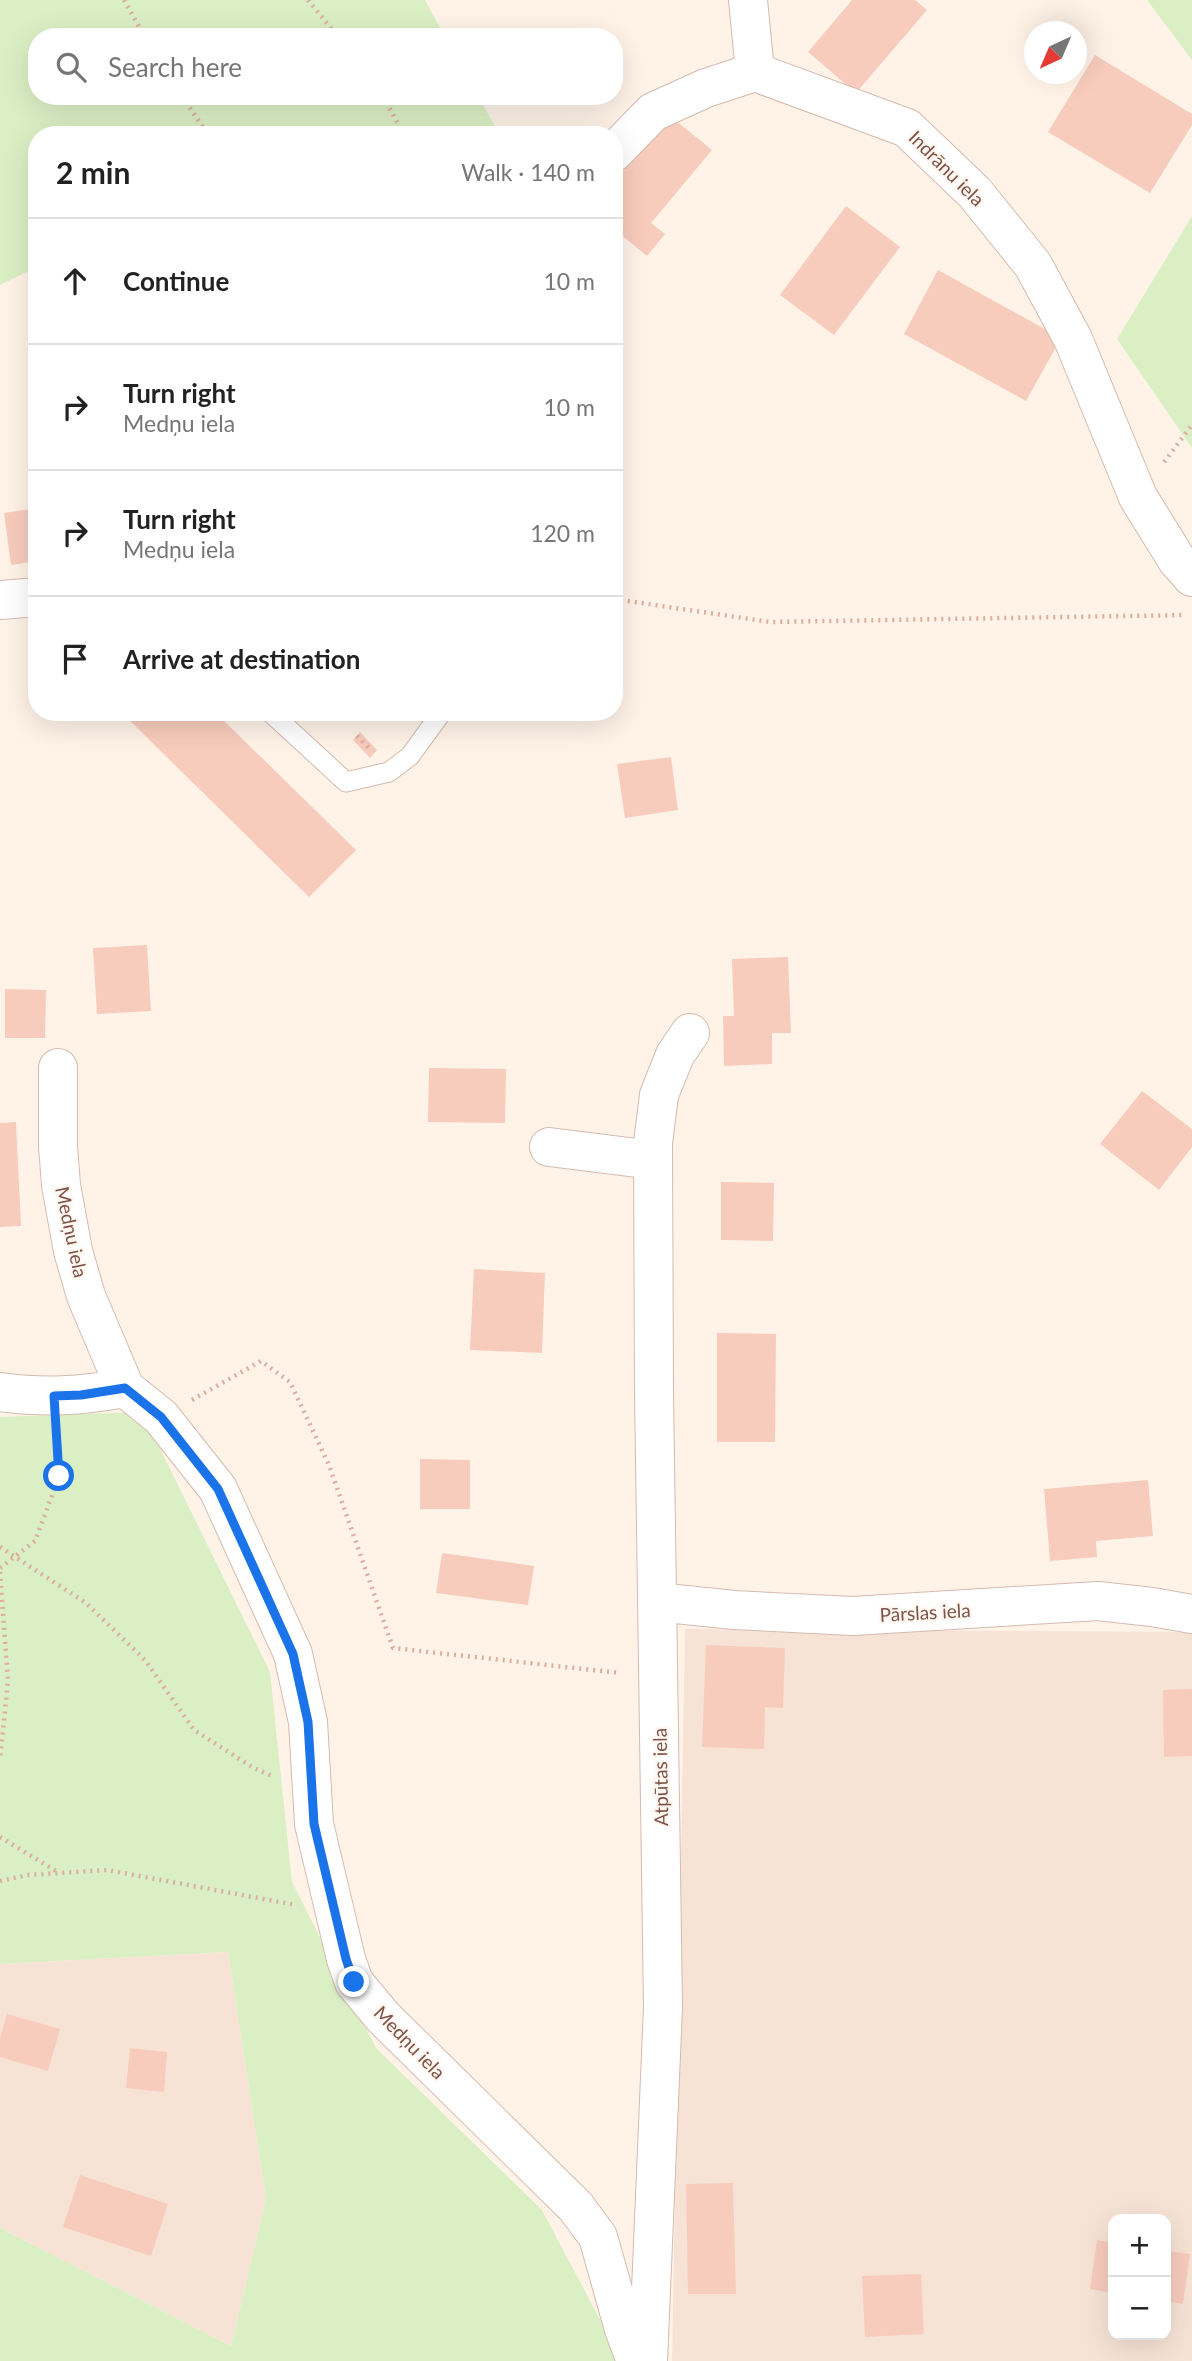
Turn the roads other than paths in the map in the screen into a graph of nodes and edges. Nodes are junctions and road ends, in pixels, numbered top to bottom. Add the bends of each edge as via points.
1 (748, 0) edge
2 (755, 72) junction
3 (623, 143) edge
4 (1192, 577) edge
5 (28, 598) edge
6 (0, 600) edge
7 (280, 721) edge
8 (435, 721) edge
9 (690, 1033) dead end
10 (58, 1068) dead end
11 (549, 1147) dead end
12 (653, 1176) junction
13 (125, 1388) junction
14 (0, 1392) edge
15 (657, 1602) junction
16 (1192, 1614) edge
17 (636, 2361) edge
18 (649, 2361) edge

1 - 2 street
2 - 3 street via 653,112
2 - 4 street, Indrānu iela via 907,128 975,193 1033,265 1073,340 1138,497
5 - 6 street
7 - 8 lane via 346,782 389,772 410,756
9 - 12 street, Atpūtas iela via 675,1055 659,1095
10 - 13 street, Medņu iela via 61,1185 73,1251 86,1296
11 - 12 street
12 - 15 street, Atpūtas iela
13 - 14 street via 54,1396
13 - 17 street, Medņu iela via 161,1417 218,1489 293,1654 308,1722 314,1824 354,1982 383,2017 576,2207 598,2237
15 - 16 street, Pārslas iela via 853,1616 1098,1601
15 - 18 street, Atpūtas iela via 663,2007

